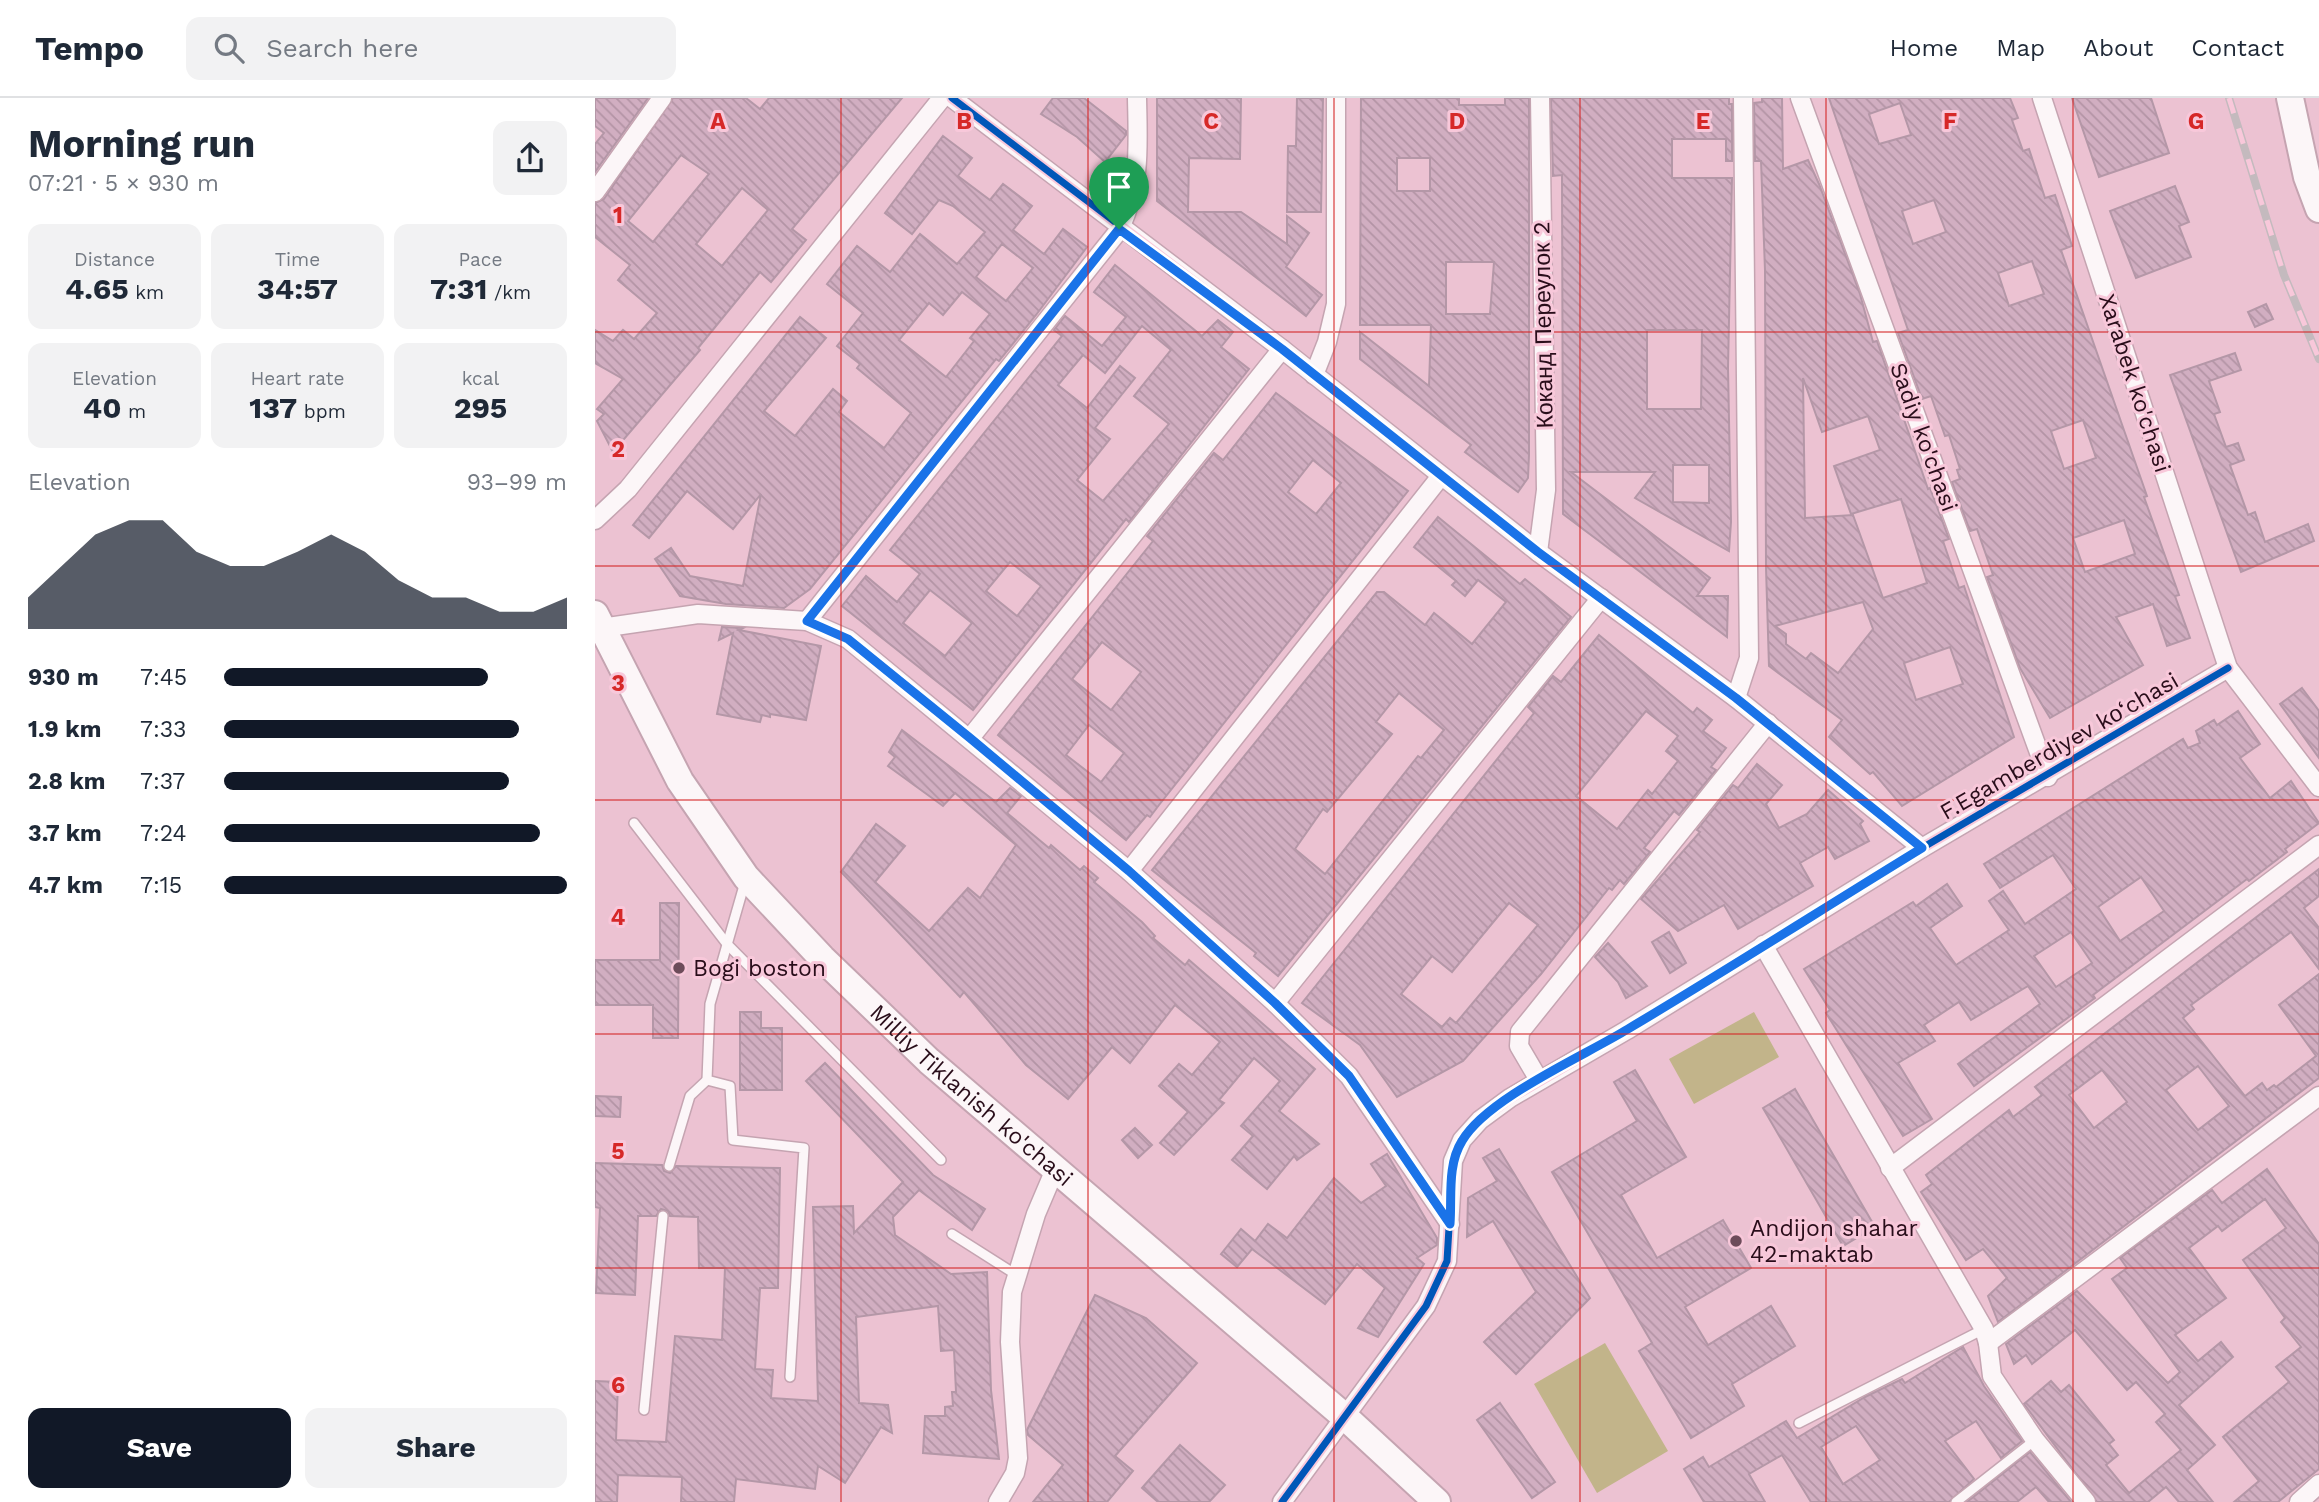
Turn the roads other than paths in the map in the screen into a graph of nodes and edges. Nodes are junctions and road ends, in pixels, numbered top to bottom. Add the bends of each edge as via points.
1 (662, 98) edge
2 (942, 98) edge
3 (952, 98) edge
4 (1137, 98) edge
5 (1336, 98) edge
6 (1540, 98) edge
7 (1744, 98) edge
8 (1800, 98) edge
9 (2042, 98) edge
10 (2290, 98) edge
11 (595, 192) edge
12 (2319, 209) edge
13 (1119, 229) junction
14 (1282, 349) junction
15 (1314, 375) junction
16 (1441, 477) junction
17 (595, 520) edge
18 (1538, 552) junction
19 (1601, 598) junction
20 (598, 621) edge
21 (807, 621) junction
22 (2228, 668) junction
23 (1736, 698) junction
24 (1768, 723) junction
25 (970, 738) junction
26 (2048, 777) junction
27 (2319, 787) edge
28 (634, 823) dead end
29 (2319, 845) edge
30 (1922, 848) junction
31 (1129, 871) junction
32 (746, 877) junction
33 (727, 944) junction
34 (1763, 945) junction
35 (1275, 1003) junction
36 (707, 1080) junction
37 (1539, 1080) junction
38 (2319, 1096) edge
39 (941, 1160) dead end
40 (669, 1166) dead end
41 (1056, 1167) junction
42 (1891, 1168) junction
43 (663, 1216) dead end
44 (1450, 1224) junction
45 (952, 1234) dead end
46 (1015, 1274) junction
47 (1986, 1336) junction
48 (790, 1377) dead end
49 (644, 1410) dead end
50 (1345, 1417) junction
51 (1799, 1423) dead end
52 (2035, 1440) junction
53 (2319, 1485) edge
54 (998, 1502) edge
55 (1282, 1502) edge
56 (1437, 1502) edge
57 (1956, 1502) edge
58 (2086, 1502) edge
59 (2299, 1502) edge

1 - 11 street
2 - 17 street via 628,489
3 - 13 street
4 - 13 street via 1137,180
5 - 15 street via 1336,304
6 - 18 street, Коканд Πереулок 2 via 1546,490
7 - 23 street via 1749,658
8 - 26 street, Sadiy ko'chasi
9 - 22 street, Xarabek ko'chasi
10 - 12 main road via 2307,177
13 - 14 street
13 - 21 street
14 - 15 street
14 - 25 street
15 - 16 street
16 - 18 street
16 - 31 street
18 - 19 street
19 - 23 street
19 - 35 street
20 - 21 street via 698,614
20 - 32 main road, Milliy Tiklanish ko'chasi via 680,781
21 - 25 street via 848,639
22 - 26 street, F.Egamberdiyev kо‘chasi
22 - 27 street, Xarabek ko'chasi
23 - 24 street
24 - 30 street
24 - 37 street via 1520,1032 1519,1046
25 - 31 street
26 - 30 street, F.Egamberdiyev kо‘chasi
28 - 33 lane
29 - 42 street
30 - 34 street, F.Egamberdiyev kо‘chasi
31 - 35 street
32 - 33 lane
32 - 41 main road, Milliy Tiklanish ko'chasi via 821,958 929,1061
33 - 36 lane via 710,1004
33 - 39 lane
34 - 37 street, F.Egamberdiyev kо‘chasi
34 - 42 street
35 - 44 street via 1349,1076
36 - 40 lane via 690,1096
36 - 48 lane via 730,1086 733,1140 804,1148
37 - 44 street, F.Egamberdiyev kо‘chasi via 1480,1120 1462,1140 1453,1161
38 - 47 street
41 - 46 street
41 - 50 main road, Milliy Tiklanish ko'chasi
42 - 47 street
43 - 49 lane
44 - 50 street, F.Egamberdiyev kо‘chasi via 1447,1261 1439,1283
45 - 46 lane
46 - 54 street via 1010,1342 1018,1458
47 - 51 lane
47 - 52 street via 1992,1376
50 - 55 street, F.Egamberdiyev kо‘chasi
50 - 56 main road, Milliy Tiklanish ko'chasi
52 - 57 lane
52 - 58 street
53 - 59 street

